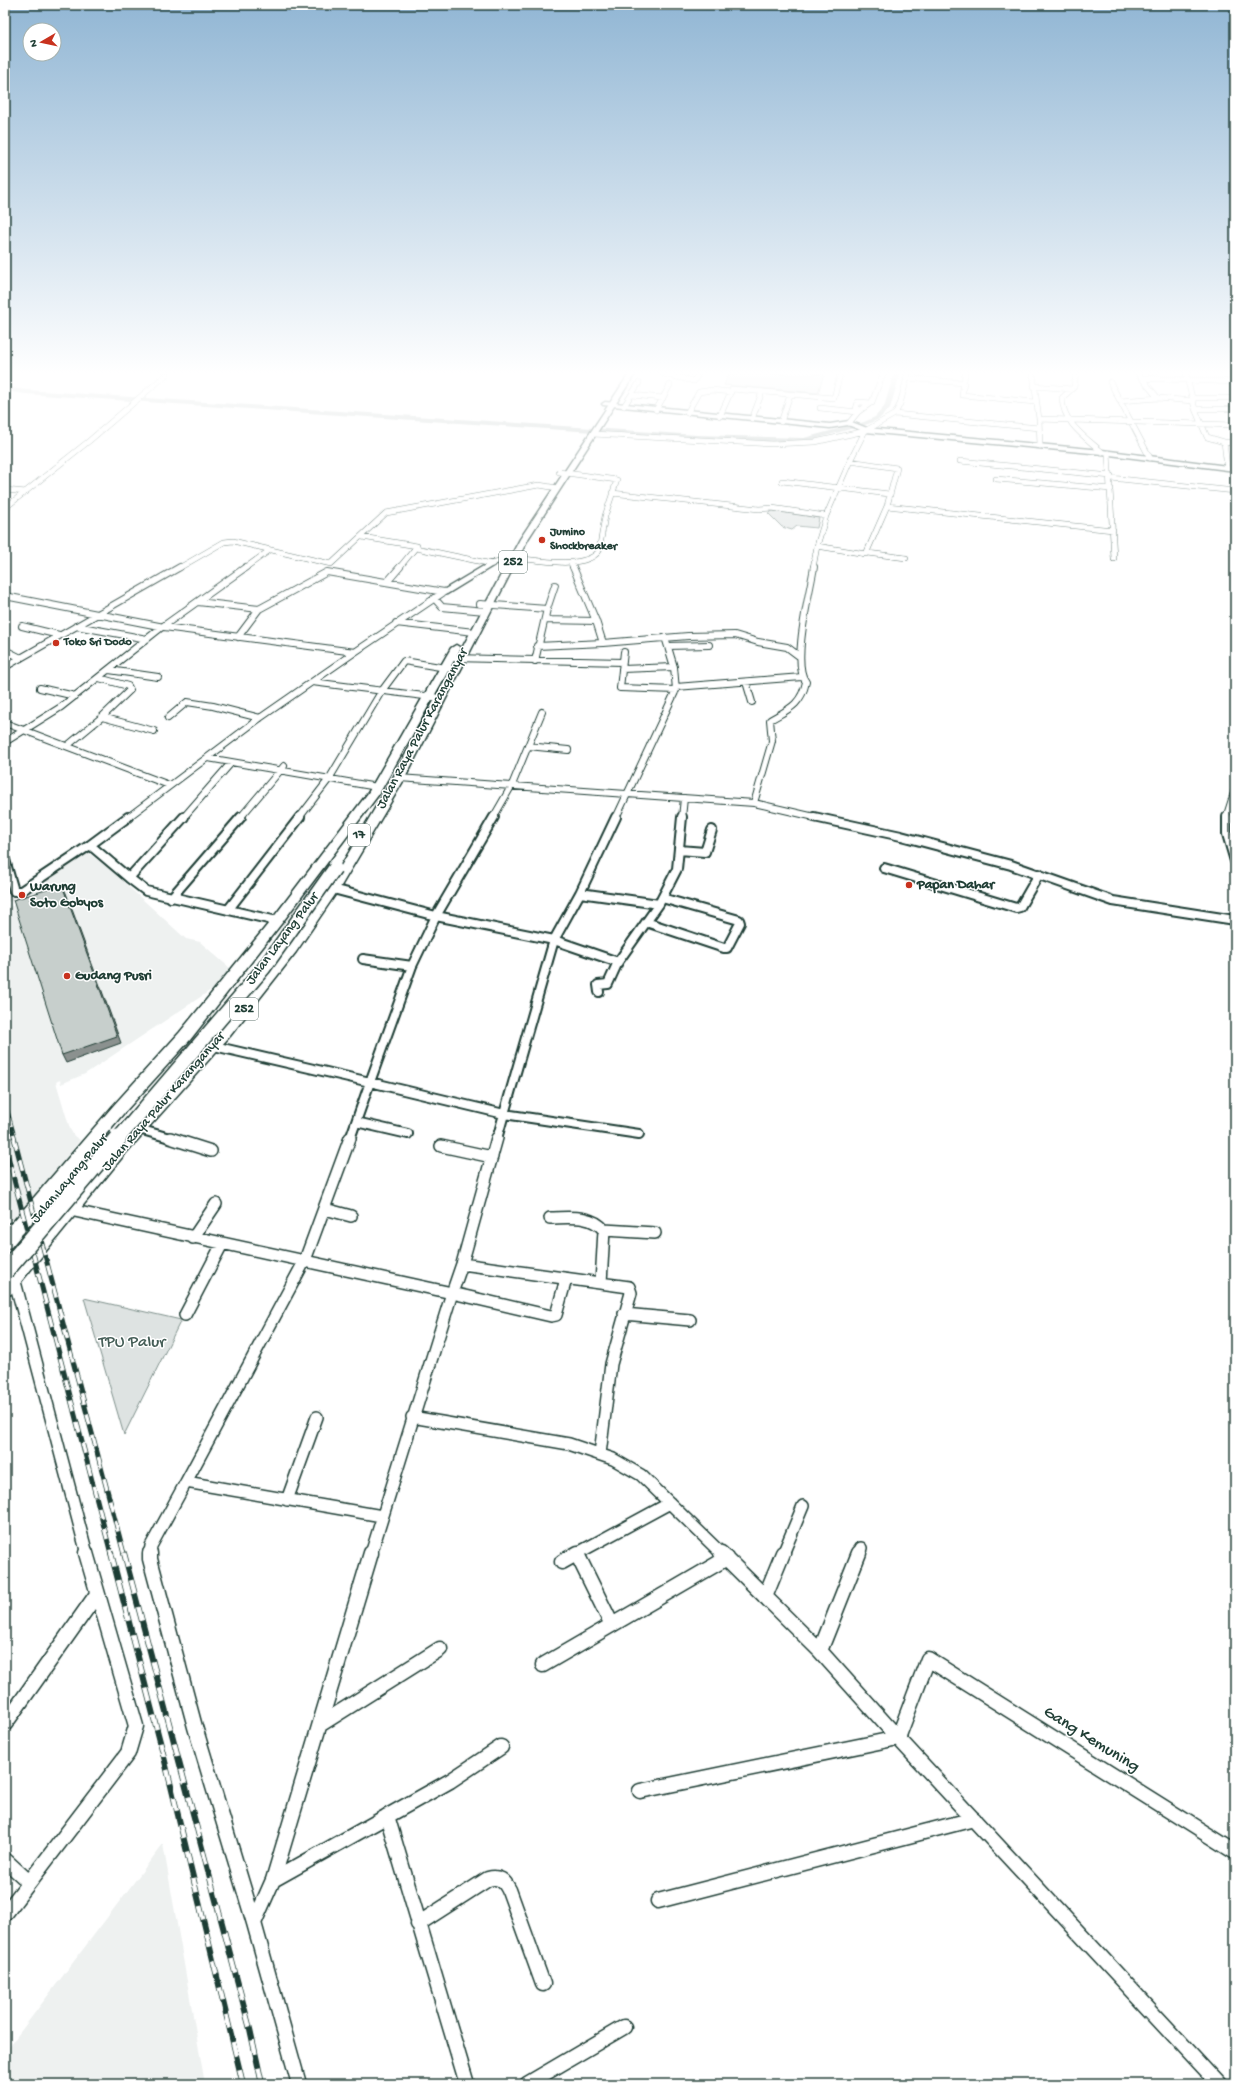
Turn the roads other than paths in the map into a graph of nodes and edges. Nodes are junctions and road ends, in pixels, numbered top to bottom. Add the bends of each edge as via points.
1 (51, 471) edge
2 (845, 471) edge
3 (895, 471) edge
4 (1059, 471) edge
5 (1110, 471) edge
6 (563, 473) joint
7 (1111, 477) junction
8 (996, 479) dead end
9 (782, 480) dead end
10 (838, 487) junction
11 (553, 488) junction
12 (1111, 489) junction
13 (5, 490) edge
14 (1235, 491) edge
15 (26, 492) junction
16 (612, 493) junction
17 (889, 494) junction
18 (887, 506) junction
19 (5, 508) edge
20 (826, 516) junction
21 (1113, 530) junction
22 (362, 537) junction
23 (817, 546) junction
24 (416, 548) junction
25 (270, 550) junction
26 (868, 553) junction
27 (506, 558) junction
28 (516, 558) junction
29 (906, 558) dead end
30 (1114, 559) dead end
31 (570, 563) junction
32 (492, 564) junction
33 (388, 581) junction
34 (555, 585) dead end
35 (444, 592) junction
36 (5, 596) edge
37 (434, 598) junction
38 (198, 602) junction
39 (482, 608) junction
40 (259, 609) junction
41 (547, 609) junction
42 (97, 614) junction
43 (545, 620) junction
44 (596, 621) junction
45 (396, 623) junction
46 (22, 626) dead end
47 (76, 626) junction
48 (164, 627) junction
49 (470, 632) junction
50 (59, 635) junction
51 (238, 637) junction
52 (665, 637) junction
53 (147, 639) junction
54 (603, 643) junction
55 (709, 645) dead end
56 (537, 646) junction
57 (668, 646) junction
58 (5, 650) edge
59 (355, 652) junction
60 (624, 652) dead end
61 (799, 656) junction
62 (451, 657) junction
63 (21, 658) junction
64 (461, 659) junction
65 (535, 661) junction
66 (623, 662) junction
67 (5, 667) edge
68 (674, 667) junction
69 (444, 668) junction
70 (455, 669) junction
71 (622, 669) junction
72 (109, 670) junction
73 (158, 677) dead end
74 (802, 677) junction
75 (99, 678) junction
76 (312, 682) junction
77 (746, 682) junction
78 (40, 688) dead end
79 (676, 689) junction
80 (381, 692) junction
81 (75, 696) junction
82 (434, 697) junction
83 (752, 702) dead end
84 (542, 712) dead end
85 (102, 717) junction
86 (168, 718) dead end
87 (260, 718) junction
88 (5, 723) edge
89 (27, 730) junction
90 (154, 731) dead end
91 (5, 742) edge
92 (67, 746) junction
93 (528, 746) junction
94 (568, 750) dead end
95 (211, 755) junction
96 (231, 762) junction
97 (282, 768) junction
98 (331, 776) junction
99 (399, 778) junction
100 (378, 784) junction
101 (169, 785) junction
102 (512, 785) junction
103 (1235, 790) edge
104 (628, 794) junction
105 (684, 798) junction
106 (369, 799) junction
107 (754, 803) junction
108 (384, 804) junction
109 (712, 830) dead end
110 (90, 845) junction
111 (679, 850) junction
112 (5, 860) edge
113 (1235, 862) edge
114 (331, 867) junction
115 (884, 868) dead end
116 (1039, 874) junction
117 (129, 878) junction
118 (333, 889) junction
119 (580, 893) junction
120 (171, 898) junction
121 (660, 901) junction
122 (228, 910) junction
123 (436, 916) junction
124 (1235, 920) edge
125 (277, 921) junction
126 (646, 922) junction
127 (554, 940) junction
128 (363, 959) dead end
129 (618, 962) junction
130 (412, 966) junction
131 (599, 992) dead end
132 (214, 1046) junction
133 (370, 1082) junction
134 (504, 1114) junction
135 (356, 1122) junction
136 (139, 1129) junction
137 (408, 1134) dead end
138 (639, 1134) dead end
139 (92, 1140) junction
140 (441, 1146) dead end
141 (119, 1151) junction
142 (211, 1151) dead end
143 (492, 1157) junction
144 (216, 1204) dead end
145 (326, 1209) junction
146 (70, 1210) junction
147 (351, 1216) dead end
148 (550, 1218) dead end
149 (11, 1230) edge
150 (604, 1230) junction
151 (655, 1233) dead end
152 (193, 1238) junction
153 (5, 1242) edge
154 (222, 1244) junction
155 (5, 1257) edge
156 (304, 1260) junction
157 (462, 1264) junction
158 (10, 1274) edge
159 (566, 1279) junction
160 (601, 1283) junction
161 (5, 1289) edge
162 (452, 1293) junction
163 (624, 1314) junction
164 (185, 1315) dead end
165 (690, 1320) dead end
166 (317, 1417) dead end
167 (412, 1417) junction
168 (600, 1454) junction
169 (186, 1482) junction
170 (286, 1500) junction
171 (670, 1503) junction
172 (803, 1506) dead end
173 (382, 1516) junction
174 (861, 1548) dead end
175 (577, 1554) junction
176 (727, 1558) junction
177 (562, 1562) dead end
178 (97, 1594) junction
179 (765, 1597) junction
180 (612, 1625) junction
181 (440, 1649) dead end
182 (820, 1651) junction
183 (543, 1665) dead end
184 (5, 1724) edge
185 (320, 1724) junction
186 (898, 1738) junction
187 (501, 1747) dead end
188 (640, 1791) dead end
189 (387, 1816) junction
190 (974, 1819) junction
191 (1235, 1852) edge
192 (5, 1860) edge
193 (273, 1880) junction
194 (29, 1882) junction
195 (658, 1901) dead end
196 (5, 1914) edge
197 (254, 1923) junction
198 (418, 1924) junction
199 (543, 1984) dead end
200 (624, 2027) dead end
201 (299, 2084) edge
202 (467, 2084) edge
203 (527, 2084) edge
204 (1219, 2084) edge

1 - 15 street
2 - 10 street
3 - 17 street
4 - 7 street
5 - 7 street
6 - 11 main road, Jalan Raya Palur Karanganyar / 252
6 - 16 street via 616,479
7 - 12 street
7 - 14 street
8 - 12 street
9 - 10 street
10 - 17 street
10 - 20 street
11 - 22 street via 538,485 386,513
11 - 27 main road, Jalan Raya Palur Karanganyar / 252 via 512,545
11 - 28 main road, Jalan Raya Palur Karanganyar / 252
12 - 21 street
13 - 15 street
15 - 19 street
16 - 20 street via 759,509 772,508
16 - 31 street via 598,554
17 - 18 street
18 - 21 street
18 - 26 street
20 - 23 street
21 - 30 street
22 - 24 street via 416,545
22 - 25 street via 331,564
23 - 26 street
23 - 61 street
24 - 32 street
24 - 33 street
25 - 38 street
25 - 42 street via 233,541 224,542
26 - 29 street
27 - 28 street
27 - 32 street
27 - 39 main road, Jalan Raya Palur Karanganyar / 252
28 - 31 street
28 - 39 main road, Jalan Raya Palur Karanganyar / 252
31 - 44 street
32 - 35 street
33 - 35 street
33 - 40 street via 327,572
34 - 41 street
35 - 37 street
36 - 42 street
37 - 39 street via 442,607
37 - 45 street
38 - 40 street
38 - 48 street
39 - 41 street
39 - 49 main road, Jalan Raya Palur Karanganyar / 252
40 - 51 street
41 - 43 street
42 - 47 street
42 - 48 street
43 - 44 street
43 - 56 street
44 - 54 street
45 - 49 street
45 - 59 street
46 - 50 street
47 - 50 street
47 - 53 street
48 - 51 street
48 - 53 street
49 - 62 main road, Jalan Raya Palur Karanganyar / 252
49 - 64 main road, Jalan Raya Palur Karanganyar / 252
50 - 63 street
51 - 59 street
52 - 54 street
52 - 57 street
52 - 61 street via 738,635 758,642 787,646
53 - 72 street
54 - 56 street
55 - 57 street
56 - 65 street
57 - 68 street
58 - 63 street
59 - 76 street
60 - 66 street
61 - 74 street
62 - 64 street
62 - 69 main road, Jalan Raya Palur Karanganyar / 252
63 - 67 street
64 - 65 street
64 - 70 main road, Jalan Raya Palur Karanganyar / 252
65 - 66 street
66 - 71 street
68 - 71 street
68 - 79 street
69 - 70 street
69 - 80 street via 404,661
69 - 82 main road, Jalan Raya Palur Karanganyar / 252
70 - 82 main road, Jalan Raya Palur Karanganyar / 252
71 - 79 street via 620,688
72 - 73 street
72 - 75 street
74 - 77 street
74 - 107 street via 806,686 800,701 770,720 772,741
75 - 81 street
75 - 85 street via 131,688
76 - 80 street
76 - 87 street
77 - 79 street
77 - 83 street
78 - 81 street
79 - 104 street
80 - 82 street
80 - 98 street
81 - 89 street
82 - 99 main road, Jalan Raya Palur Karanganyar / 252
82 - 100 main road, Jalan Raya Palur Karanganyar / 252
84 - 93 street
85 - 90 street
85 - 92 street
86 - 87 street via 187,702
87 - 95 street
88 - 89 street
89 - 91 street
89 - 92 street
92 - 101 street
93 - 94 street
93 - 102 street
95 - 96 street
95 - 97 street
95 - 101 street
96 - 97 street
96 - 117 street
97 - 98 street
97 - 120 street
98 - 100 street
98 - 122 street
99 - 102 street
99 - 108 main road, Jalan Raya Palur Karanganyar / 252
100 - 106 main road, Jalan Raya Palur Karanganyar / 252
101 - 110 street
102 - 104 street
102 - 123 street
103 - 113 street via 1225,821
104 - 105 street
104 - 119 street
105 - 107 street
105 - 111 street
106 - 114 main road, Jalan Layang Palur / 17
106 - 125 main road, Jalan Raya Palur Karanganyar / 252
107 - 116 street via 898,836
108 - 114 main road, Jalan Layang Palur / 17 via 372,814
108 - 118 main road, Jalan Raya Palur Karanganyar / 252
109 - 111 street via 705,852
110 - 112 street via 18,892 14,891
110 - 117 street
111 - 121 street via 677,869
114 - 155 main road, Jalan Layang Palur / 252 via 260,958
114 - 158 main road, Jalan Layang Palur / 252, bridge via 264,968
115 - 116 street via 1016,908 1020,907
116 - 124 street via 1113,901
117 - 120 street via 146,891
118 - 123 street
118 - 132 main road, Jalan Raya Palur Karanganyar / 252 via 291,949
119 - 121 street
119 - 127 street
120 - 122 street
121 - 126 street
121 - 126 street via 739,920 740,923 727,948 724,948
122 - 125 street
123 - 127 street
123 - 130 street
125 - 139 main road, Jalan Raya Palur Karanganyar / 252 via 185,1036
126 - 129 street
127 - 129 street
127 - 134 street
128 - 130 street
129 - 131 street via 608,984 598,985
130 - 133 street
132 - 133 street
132 - 136 main road, Jalan Raya Palur Karanganyar / 252
133 - 134 street
133 - 135 street
134 - 138 street
134 - 143 street
135 - 137 street
135 - 145 street
136 - 141 main road, Jalan Raya Palur Karanganyar / 252
136 - 142 street
139 - 141 main road via 93,1147 105,1154
139 - 149 main road, Jalan Raya Palur Karanganyar / 252
140 - 143 street
141 - 146 main road, Jalan Raya Palur Karanganyar / 252
143 - 157 street
144 - 152 street
145 - 147 street
145 - 156 street
146 - 152 street
146 - 158 main road, Jalan Raya Palur Karanganyar / 252
148 - 150 street via 592,1220
149 - 153 main road, Jalan Raya Palur Karanganyar / 252
150 - 151 street
150 - 160 street
152 - 154 street
154 - 156 street
154 - 164 street
156 - 162 street
156 - 169 street
157 - 159 street
157 - 162 street
158 - 161 main road, Jalan Raya Palur Karanganyar / 252
158 - 178 street
159 - 160 street
159 - 162 street via 556,1314 550,1316
160 - 163 street via 629,1286 631,1294
162 - 167 street
163 - 165 street
163 - 168 street via 611,1364
166 - 170 street
167 - 168 street via 546,1438
167 - 173 street
168 - 171 street via 642,1475
169 - 170 street
169 - 197 street via 151,1546 150,1556 195,1727
170 - 173 street
171 - 175 street
171 - 176 street
172 - 179 street
173 - 185 street
174 - 182 street
175 - 177 street
175 - 180 street
176 - 179 street
176 - 180 street
178 - 184 street
178 - 194 street via 134,1719 135,1734 128,1753
179 - 182 street
180 - 183 street
181 - 185 street
182 - 186 street
185 - 193 street
186 - 188 street
186 - 190 street
186 - 191 street, Gang Kemuning via 928,1659
187 - 189 street via 450,1781
189 - 193 street
189 - 198 street
190 - 195 street
190 - 204 street
192 - 194 street
193 - 197 street
194 - 196 street
197 - 201 street
198 - 199 street via 488,1879 501,1878 509,1890
198 - 202 street
200 - 203 street

